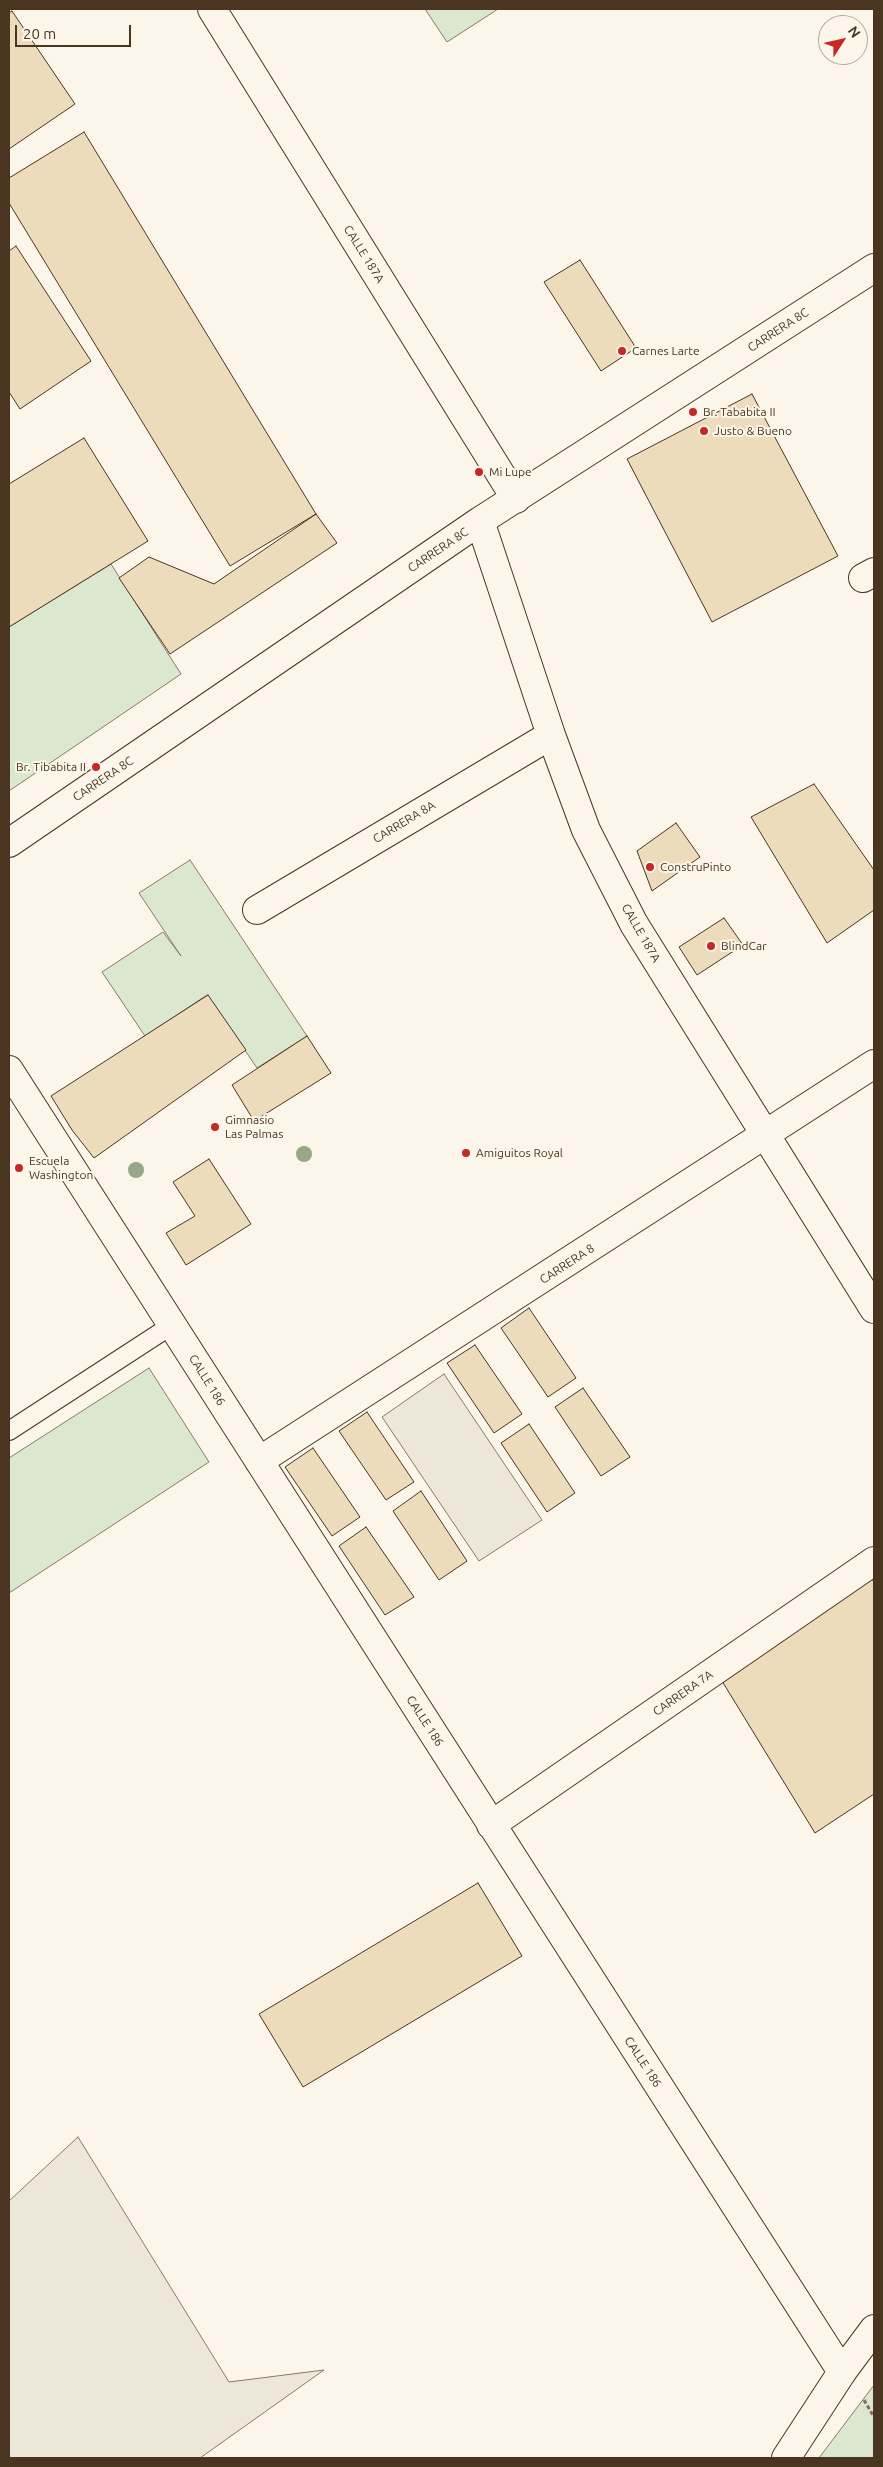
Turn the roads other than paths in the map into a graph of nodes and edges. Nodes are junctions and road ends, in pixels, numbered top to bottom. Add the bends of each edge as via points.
1 (212, 9) edge
2 (874, 268) edge
3 (516, 498) junction
4 (480, 521) junction
5 (551, 735) junction
6 (9, 843) edge
7 (257, 910) dead end
8 (874, 1064) edge
9 (9, 1070) edge
10 (765, 1136) junction
11 (874, 1309) edge
12 (172, 1325) junction
13 (9, 1432) edge
14 (259, 1461) junction
15 (874, 1561) edge
16 (491, 1825) junction
17 (874, 2329) edge
18 (842, 2372) junction
19 (786, 2458) edge

1 - 3 street, CALLE 187A
2 - 3 street, CARRERA 8C
3 - 4 street, CARRERA 8C
4 - 5 street, CALLE 187A
4 - 6 street, CARRERA 8C
5 - 7 street, CARRERA 8A
5 - 10 street, CALLE 187A via 586,830 634,924
8 - 10 street, CARRERA 8
9 - 12 street, CALLE 186
10 - 11 street, CALLE 187A
10 - 14 street, CARRERA 8
12 - 13 lane
12 - 14 street, CALLE 186
14 - 16 street, CALLE 186
15 - 16 street, CARRERA 7A
16 - 18 street, CALLE 186
17 - 18 street
18 - 19 street

